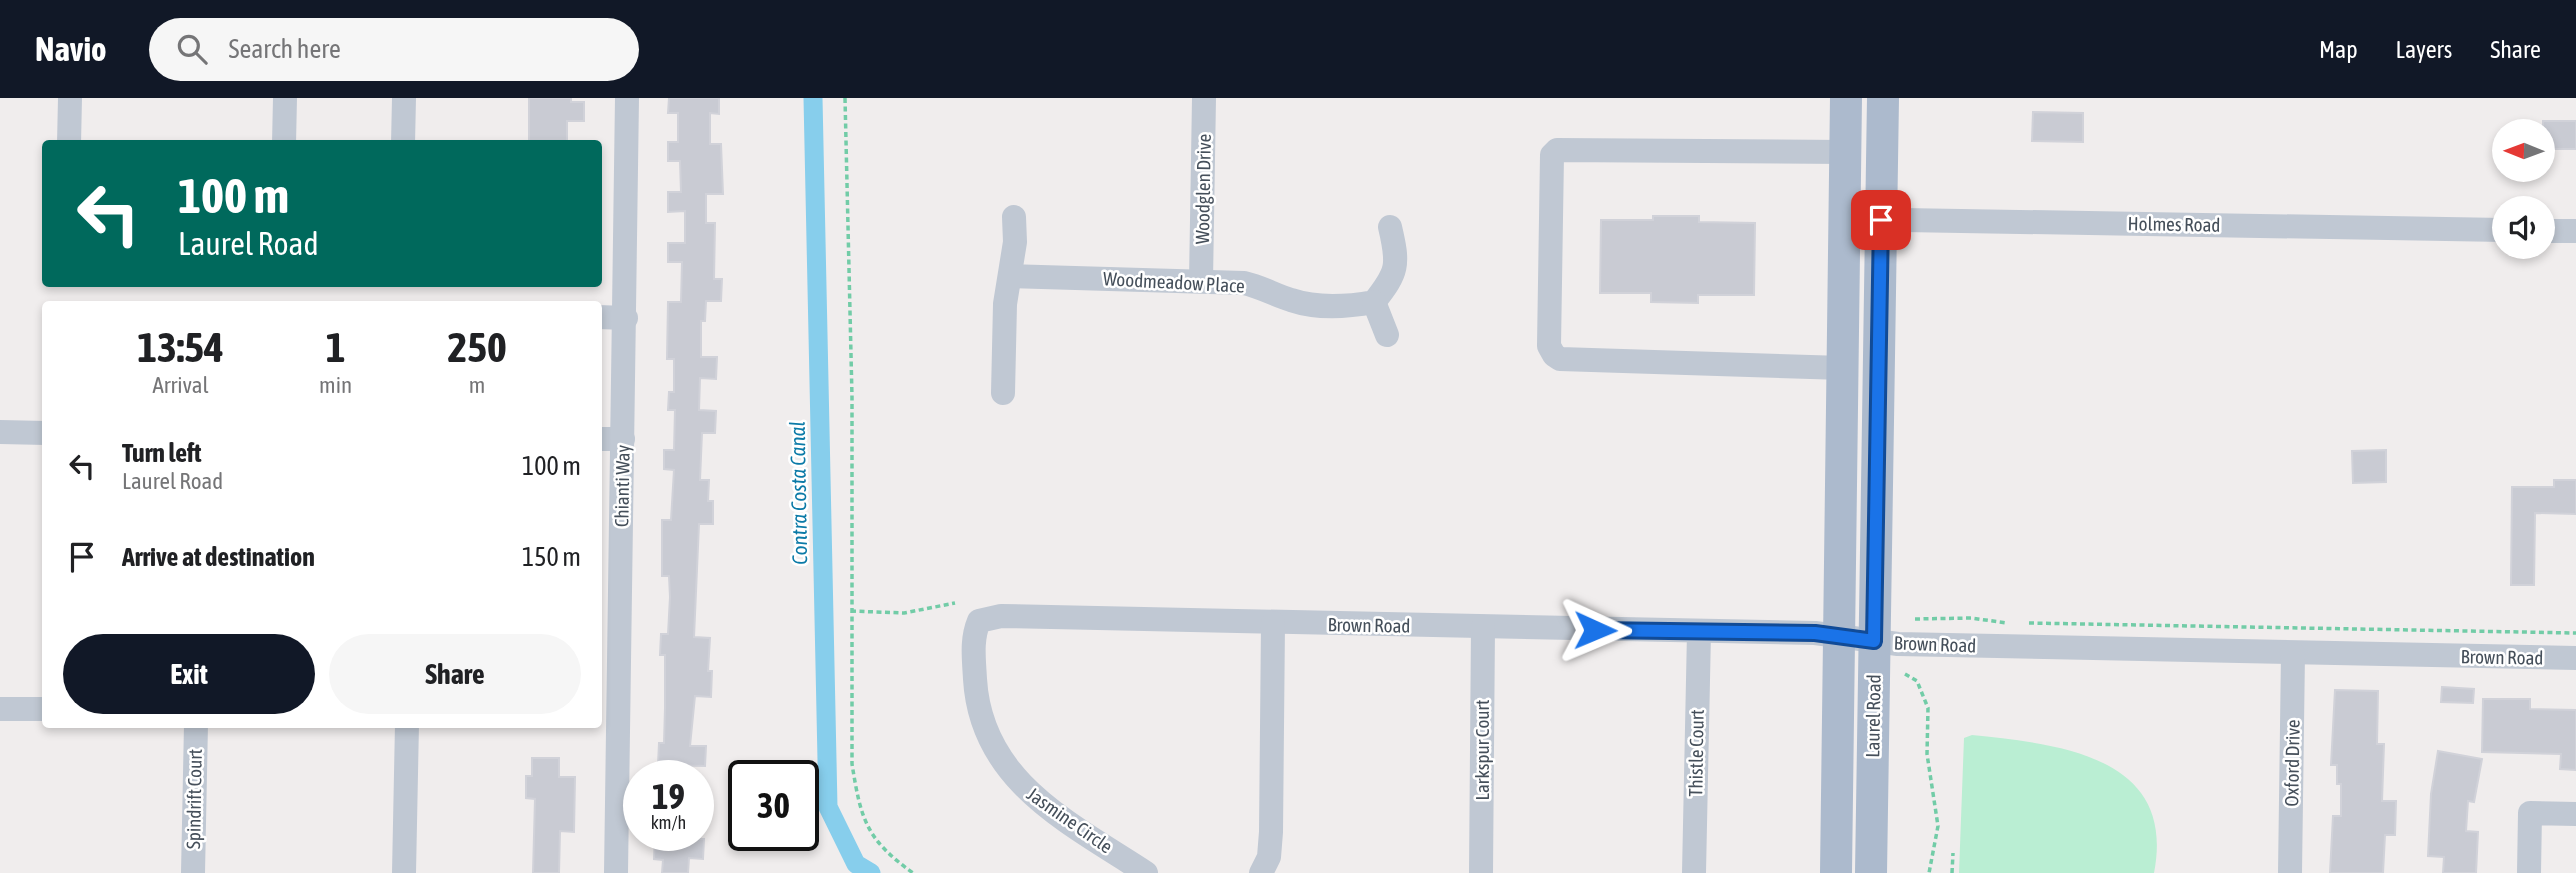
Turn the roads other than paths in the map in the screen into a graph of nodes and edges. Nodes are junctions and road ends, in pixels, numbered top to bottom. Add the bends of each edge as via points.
1 (70, 98) edge
2 (285, 98) edge
3 (404, 98) edge
4 (627, 98) edge
5 (1204, 98) edge
6 (1846, 98) edge
7 (1883, 98) edge
8 (69, 140) edge
9 (284, 140) edge
10 (403, 140) edge
11 (1845, 152) junction
12 (1014, 217) dead end
13 (1844, 219) junction
14 (1881, 220) junction
15 (1390, 227) dead end
16 (2492, 230) edge
17 (2555, 231) edge
18 (2576, 231) edge
19 (1011, 276) junction
20 (1201, 281) junction
21 (1374, 302) junction
22 (602, 317) edge
23 (626, 318) junction
24 (1387, 335) dead end
25 (1843, 368) junction
26 (1003, 393) dead end
27 (0, 432) edge
28 (42, 433) edge
29 (602, 439) edge
30 (623, 439) junction
31 (1001, 617) joint
32 (1272, 623) junction
33 (1483, 627) junction
34 (1699, 632) junction
35 (1838, 636) junction
36 (1874, 641) junction
37 (2293, 653) junction
38 (2576, 658) edge
39 (0, 709) edge
40 (42, 709) edge
41 (608, 720) edge
42 (196, 728) edge
43 (407, 728) edge
44 (2576, 814) edge
45 (193, 873) edge
46 (404, 873) edge
47 (616, 873) edge
48 (1146, 873) edge
49 (1261, 873) edge
50 (1481, 873) edge
51 (1694, 873) edge
52 (1836, 873) edge
53 (1871, 873) edge
54 (2290, 873) edge
55 (2529, 873) edge

1 - 8 street
2 - 9 street
3 - 10 street
4 - 23 street, Chianti Way
5 - 20 street, Woodglen Drive
6 - 11 main road, Laurel Road
7 - 14 main road, Laurel Road
11 - 13 main road, Laurel Road
11 - 25 street via 1557,150 1552,155 1549,318 1549,346 1560,359
12 - 19 street
13 - 14 street, Holmes Road
13 - 25 main road, Laurel Road
14 - 16 street, Holmes Road
14 - 36 main road, Laurel Road
15 - 21 street via 1396,252 1393,278
17 - 18 street
19 - 20 street, Woodmeadow Place
19 - 26 street via 1005,304
20 - 21 street, Woodmeadow Place via 1264,287 1305,305 1344,307
21 - 24 street
22 - 23 street
23 - 30 street, Chianti Way
25 - 35 main road, Laurel Road
27 - 28 street
29 - 30 street
30 - 41 street, Chianti Way
31 - 32 street, Brown Road
31 - 48 street, Jasmine Circle via 979,621 974,634 976,701 990,740 1026,792
32 - 33 street, Brown Road
32 - 49 street via 1271,832 1269,857
33 - 34 street, Brown Road
33 - 50 street, Larkspur Court
34 - 35 street, Brown Road
34 - 51 street, Thistle Court
35 - 36 street, Brown Road
35 - 52 main road, Laurel Road
36 - 37 street, Brown Road
36 - 53 main road, Laurel Road
37 - 38 street, Brown Road
37 - 54 street, Oxford Drive
39 - 40 street
41 - 47 street, Chianti Way
42 - 45 street, Spindrift Court
43 - 46 street
44 - 55 street via 2530,813

